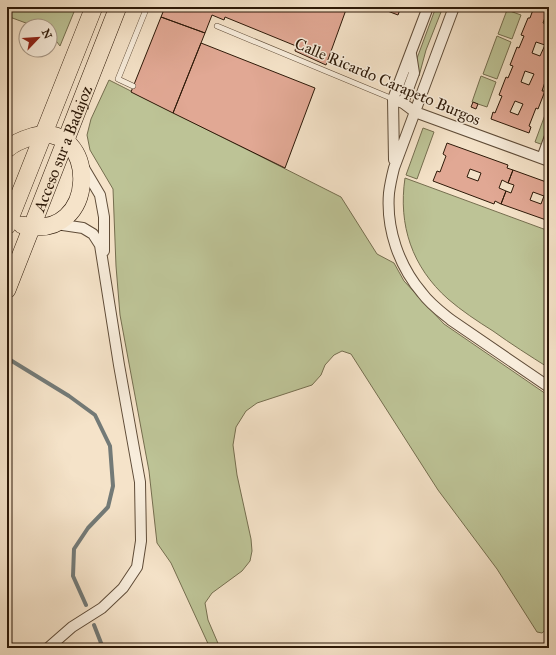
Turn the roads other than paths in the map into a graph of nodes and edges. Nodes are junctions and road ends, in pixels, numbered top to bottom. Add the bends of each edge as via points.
1 (94, 7) edge
2 (147, 7) edge
3 (428, 7) edge
4 (454, 7) edge
5 (119, 8) edge
6 (217, 26) dead end
7 (133, 86) dead end
8 (398, 101) junction
9 (415, 112) junction
10 (43, 134) junction
11 (549, 136) edge
12 (66, 141) junction
13 (7, 149) edge
14 (78, 159) junction
15 (545, 160) edge
16 (394, 168) junction
17 (8, 220) edge
18 (56, 224) junction
19 (31, 228) junction
20 (105, 273) junction
21 (7, 290) edge
22 (549, 387) edge
23 (48, 648) edge

1 - 10 highway, Acceso sur a Badajoz
2 - 7 lane via 118,79
3 - 8 street
4 - 9 street
5 - 12 highway, Acceso sur a Badajoz
6 - 8 lane, Calle Ricardo Carapeto Burgos
8 - 9 street, Calle Ricardo Carapeto Burgos
8 - 16 street
9 - 15 street, Calle Ricardo Carapeto Burgos
9 - 16 street
10 - 12 highway
10 - 13 highway via 12,144
10 - 17 highway, Acceso sur a Badajoz
11 - 15 street
12 - 14 highway
12 - 19 highway, Acceso sur a Badajoz
14 - 18 highway via 82,173 79,198 74,209
14 - 20 street via 100,195 104,217
16 - 22 street via 389,193 389,218 401,260 422,294 451,320
17 - 19 highway
18 - 19 highway
18 - 20 street via 76,226 93,234 100,245
19 - 21 highway, Acceso sur a Badajoz
20 - 23 street via 140,482 141,541 137,567 123,588 102,608 72,627

